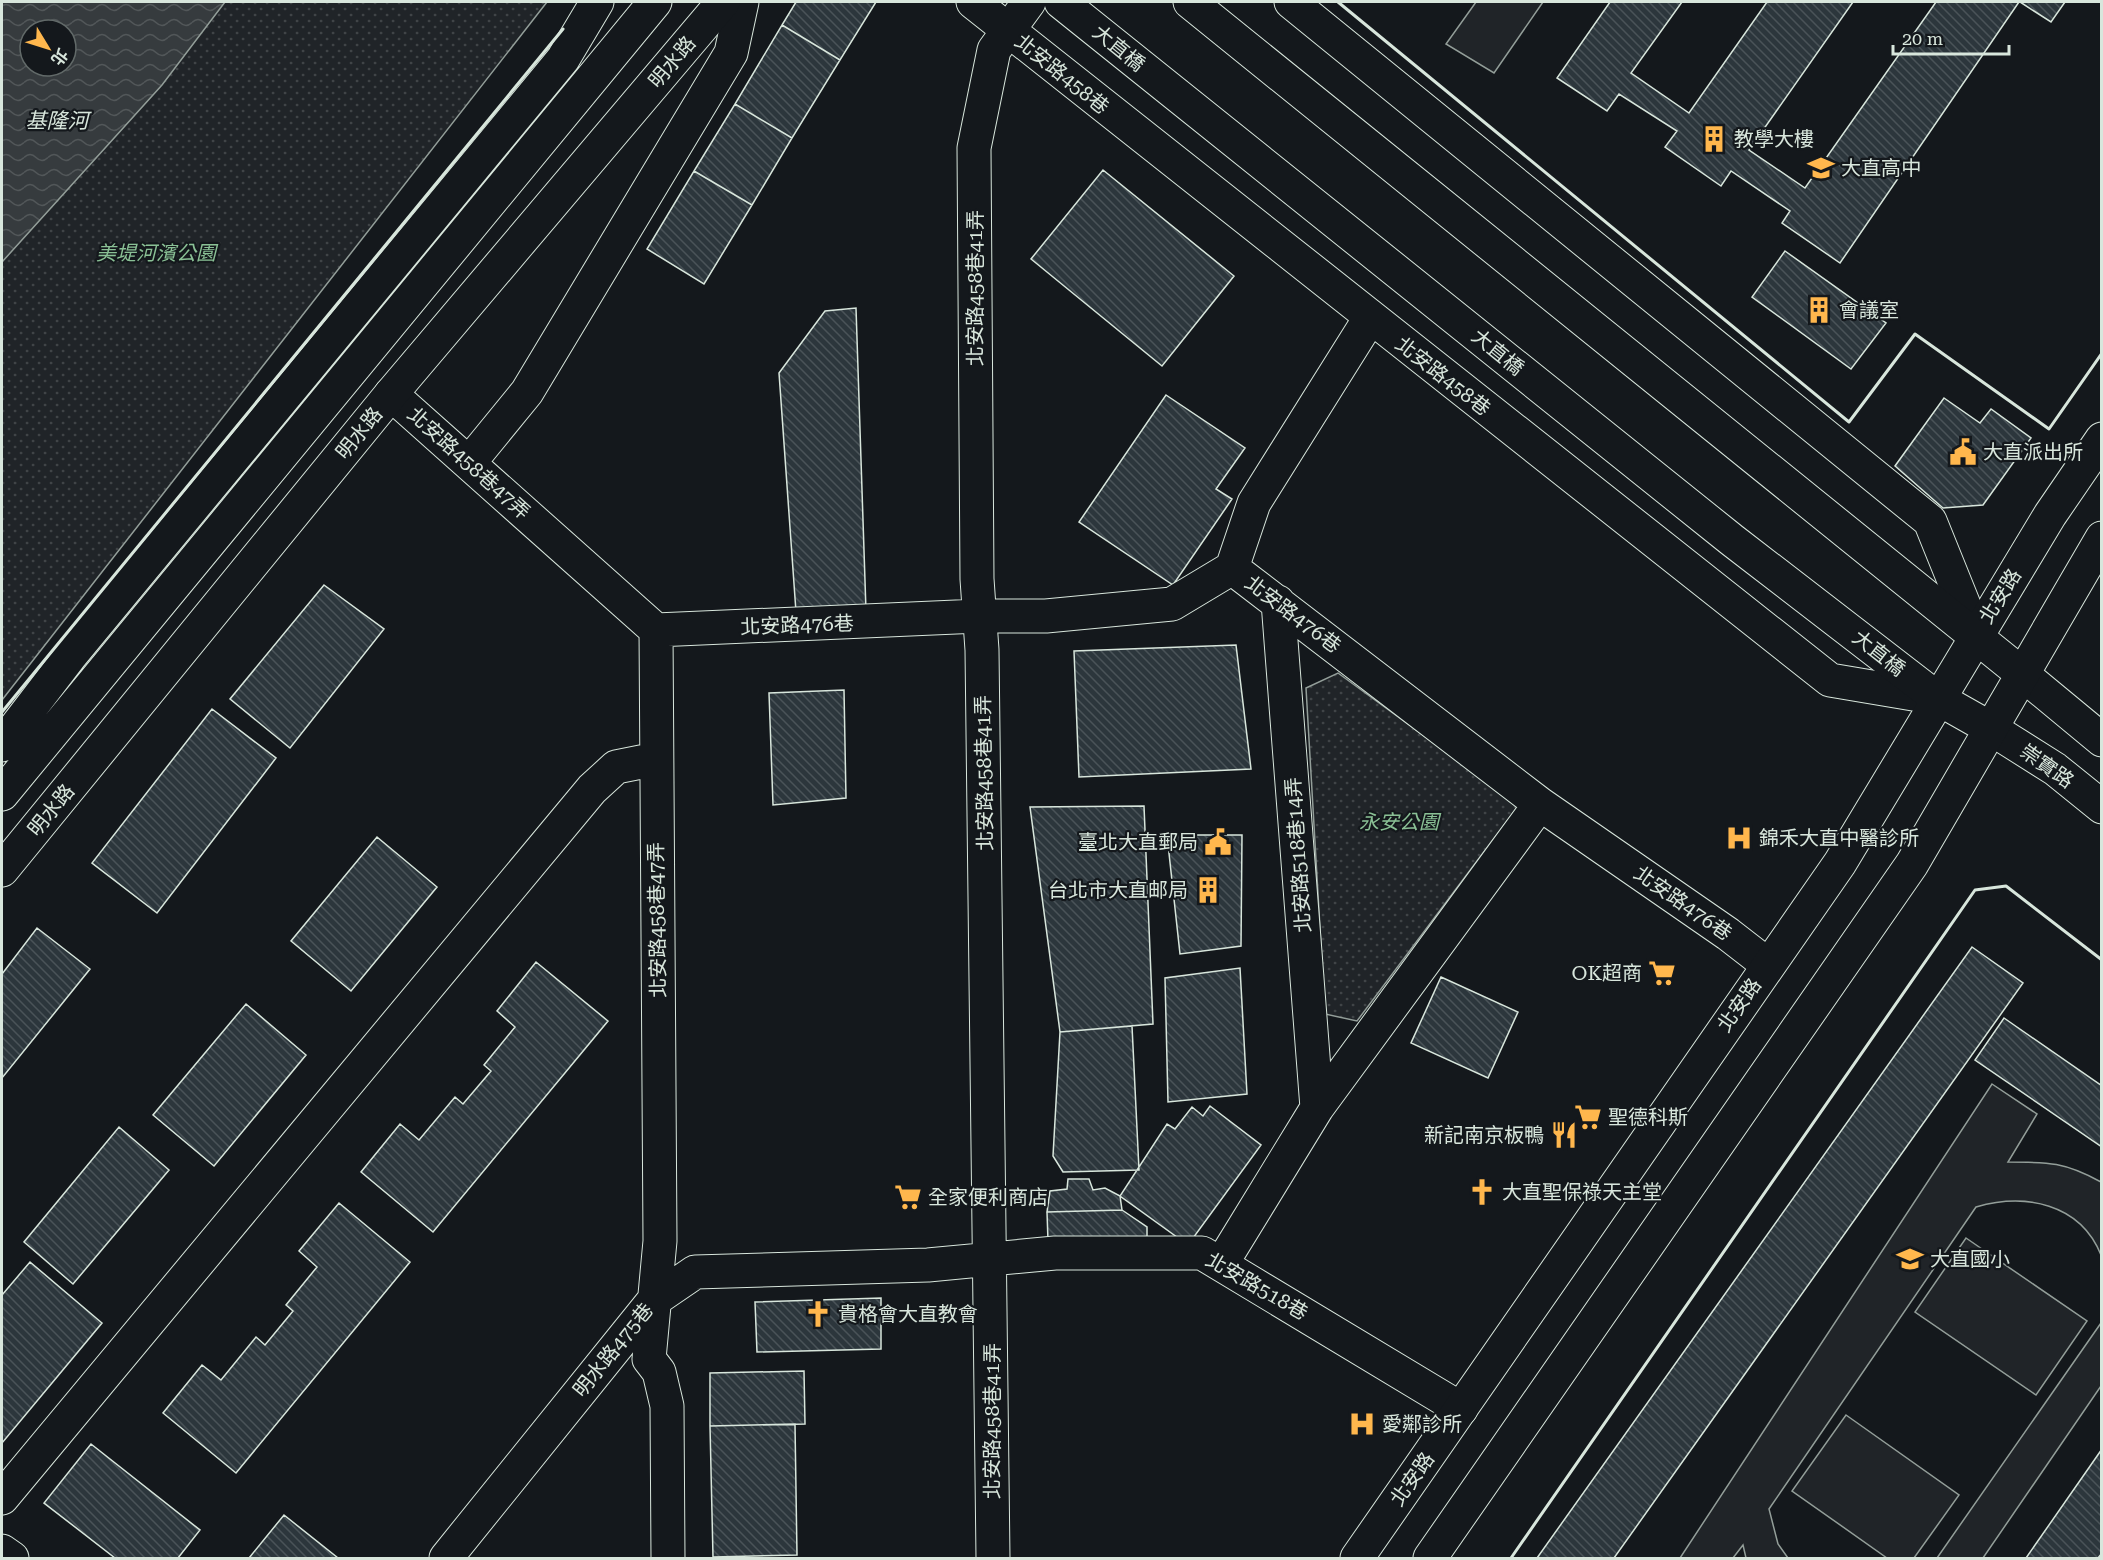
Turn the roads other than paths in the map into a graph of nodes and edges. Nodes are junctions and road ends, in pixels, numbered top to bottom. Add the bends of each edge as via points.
1 (597, 2) edge
2 (655, 2) edge
3 (723, 2) edge
4 (742, 2) edge
5 (973, 2) edge
6 (1029, 2) edge
7 (1061, 2) edge
8 (1190, 2) edge
9 (1291, 2) edge
10 (1007, 30) junction
11 (1370, 318) junction
12 (391, 394) junction
13 (2102, 439) edge
14 (469, 463) junction
15 (2102, 538) edge
16 (1232, 568) junction
17 (1278, 602) junction
18 (979, 616) junction
19 (656, 630) junction
20 (1976, 635) junction
21 (2021, 673) junction
22 (1937, 699) junction
23 (1989, 728) junction
24 (2102, 740) edge
25 (2, 745) edge
26 (656, 759) junction
27 (2, 794) edge
28 (1540, 804) junction
29 (2102, 807) edge
30 (2, 870) edge
31 (1768, 965) junction
32 (1317, 1108) junction
33 (992, 1258) junction
34 (1222, 1263) junction
35 (654, 1300) junction
36 (1461, 1409) junction
37 (2, 1498) edge
38 (2, 1551) edge
39 (12, 1558) edge
40 (446, 1558) edge
41 (668, 1558) edge
42 (993, 1558) edge
43 (1357, 1558) edge
44 (1430, 1558) edge

1 - 25 street via 563,59 71,655
2 - 27 street
3 - 12 street, 明水路
4 - 14 street via 731,53 527,392
5 - 10 street, 北安路458巷
6 - 10 street, 北安路458巷41弄
7 - 22 street, 大直橋 via 1732,540
8 - 20 street
9 - 20 street via 1930,521
10 - 11 street, 北安路458巷
10 - 18 street, 北安路458巷41弄 via 994,50 974,148
11 - 16 street via 1254,503
11 - 22 street, 北安路458巷 via 1830,680
12 - 14 street, 北安路458巷47弄
12 - 30 street, 明水路
13 - 20 street, 北安路
14 - 19 street, 北安路458巷47弄
15 - 21 street
16 - 17 street, 北安路476巷
16 - 18 street, 北安路476巷 via 1172,604 1046,616
17 - 28 street, 北安路476巷
17 - 32 street, 北安路518巷14弄
18 - 19 street, 北安路476巷
18 - 33 street, 北安路458巷41弄
19 - 26 street, 北安路458巷47弄
20 - 21 street
20 - 22 street, 北安路
21 - 23 street
21 - 24 street
22 - 23 street, 崇實路
22 - 31 street, 北安路 via 1840,862
23 - 29 street, 崇實路 via 2055,769
23 - 44 street via 1912,864
26 - 35 street, 北安路458巷47弄 via 660,1242
26 - 37 street via 616,767 592,789
28 - 31 street, 北安路476巷
28 - 32 street
31 - 36 street, 北安路
32 - 34 street
33 - 34 street, 北安路518巷 via 1055,1253 1202,1253
33 - 35 street, 明水路475巷 via 928,1265 696,1272
33 - 42 street, 北安路458巷41弄
34 - 36 street, 北安路518巷
35 - 40 street, 明水路475巷
35 - 41 street, 北安路458巷47弄 via 649,1359 659,1372 667,1406
36 - 43 street, 北安路
38 - 39 street

